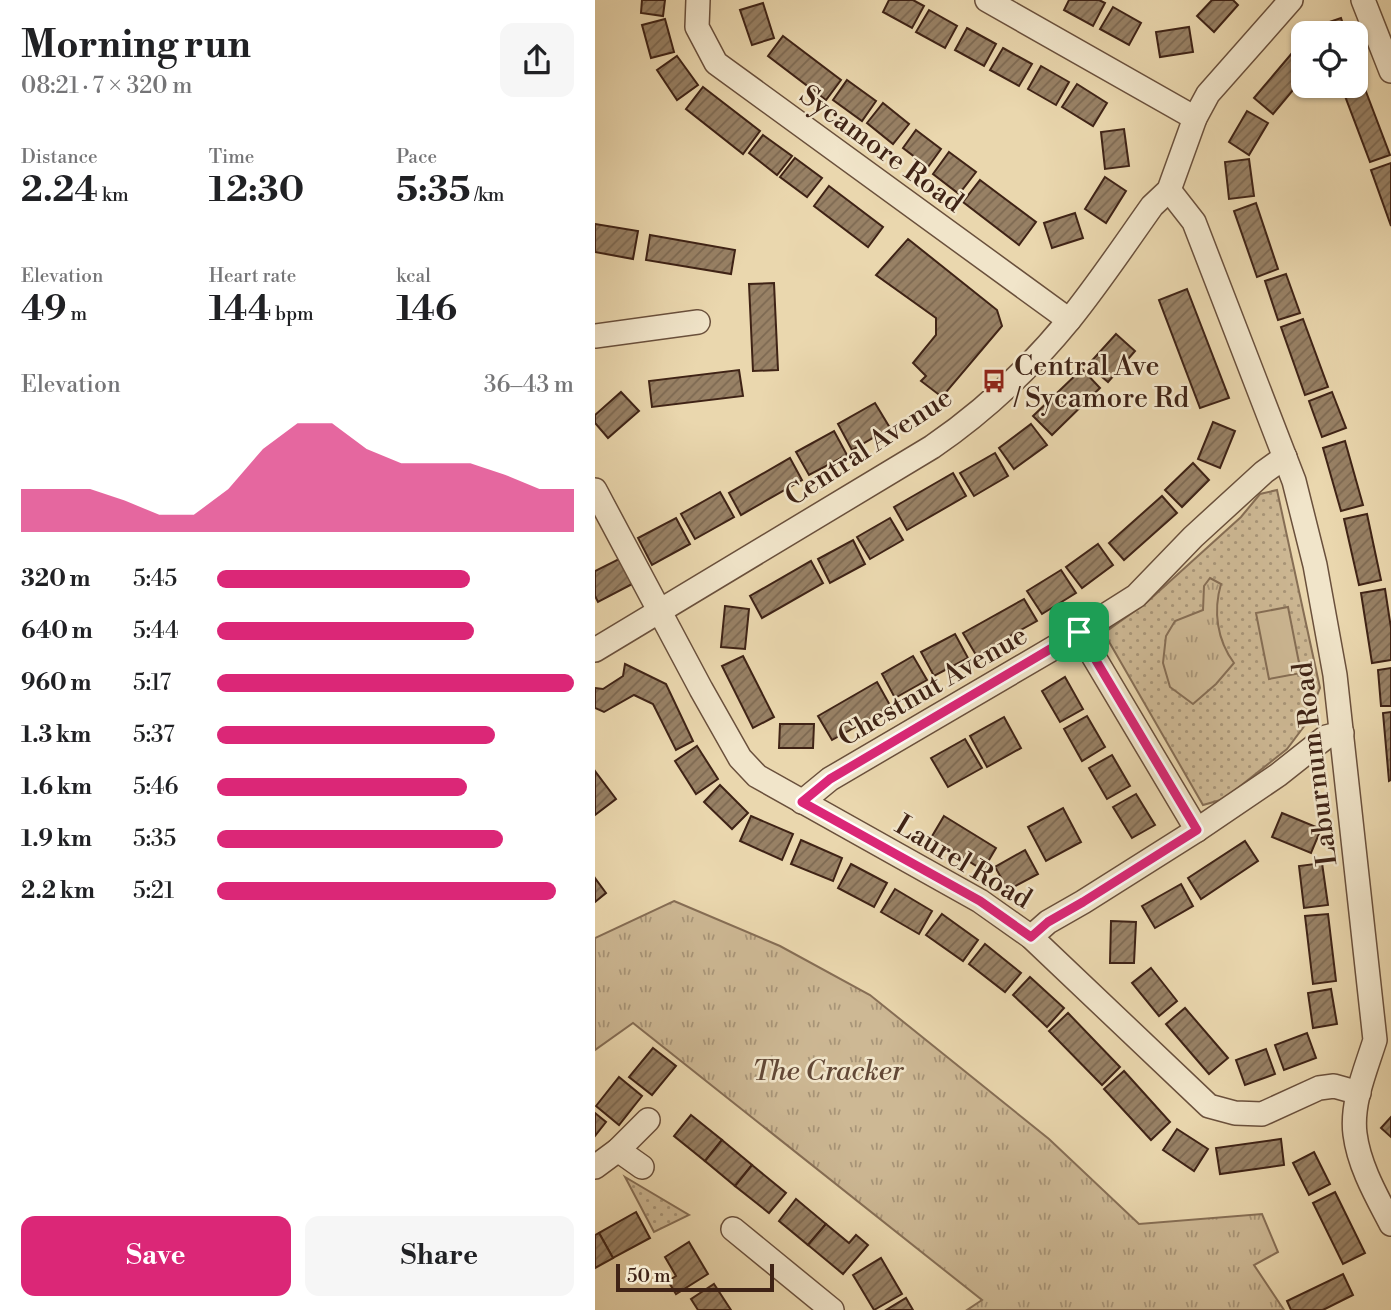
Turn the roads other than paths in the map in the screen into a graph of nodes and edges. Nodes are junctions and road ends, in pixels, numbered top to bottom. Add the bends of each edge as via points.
1 (698, 0) edge
2 (987, 0) edge
3 (1291, 0) edge
4 (1363, 0) edge
5 (1391, 71) edge
6 (1195, 118) junction
7 (1169, 190) junction
8 (1069, 320) junction
9 (698, 322) dead end
10 (595, 336) edge
11 (1285, 457) junction
12 (595, 490) edge
13 (659, 609) junction
14 (1079, 632) junction
15 (595, 650) edge
16 (1342, 733) junction
17 (802, 802) junction
18 (1197, 830) junction
19 (1031, 937) junction
20 (1381, 1051) edge
21 (1359, 1093) junction
22 (648, 1120) dead end
23 (618, 1150) junction
24 (595, 1167) edge
25 (642, 1167) dead end
26 (1391, 1224) edge
27 (733, 1228) dead end
28 (832, 1310) edge

1 - 8 street, Sycamore Road via 697,27 716,63
2 - 6 street
3 - 6 street, Central Avenue via 1208,94
4 - 5 street
6 - 7 street, Central Avenue
7 - 8 street, Central Avenue via 1152,206
7 - 11 street, Laburnum Road via 1194,222
8 - 13 street, Central Avenue via 1014,380 954,432
9 - 10 street
11 - 14 street, Chestnut Avenue via 1193,537 1136,596
11 - 16 street, Laburnum Road via 1315,565
12 - 13 street, Laurel Road
13 - 15 street, Central Avenue
13 - 17 street, Laurel Road via 740,758 757,776
14 - 17 street, Chestnut Avenue via 830,779
14 - 18 street
16 - 18 street via 1326,737
16 - 20 street, Laburnum Road via 1375,1040
17 - 19 street, Laurel Road via 980,901
18 - 19 street
19 - 21 street, Laurel Road via 1209,1106 1262,1114 1319,1088 1334,1086
20 - 21 street, Laburnum Road
21 - 26 street, Laburnum Road via 1354,1133 1361,1160
22 - 23 street
23 - 24 street
23 - 25 street
27 - 28 street

